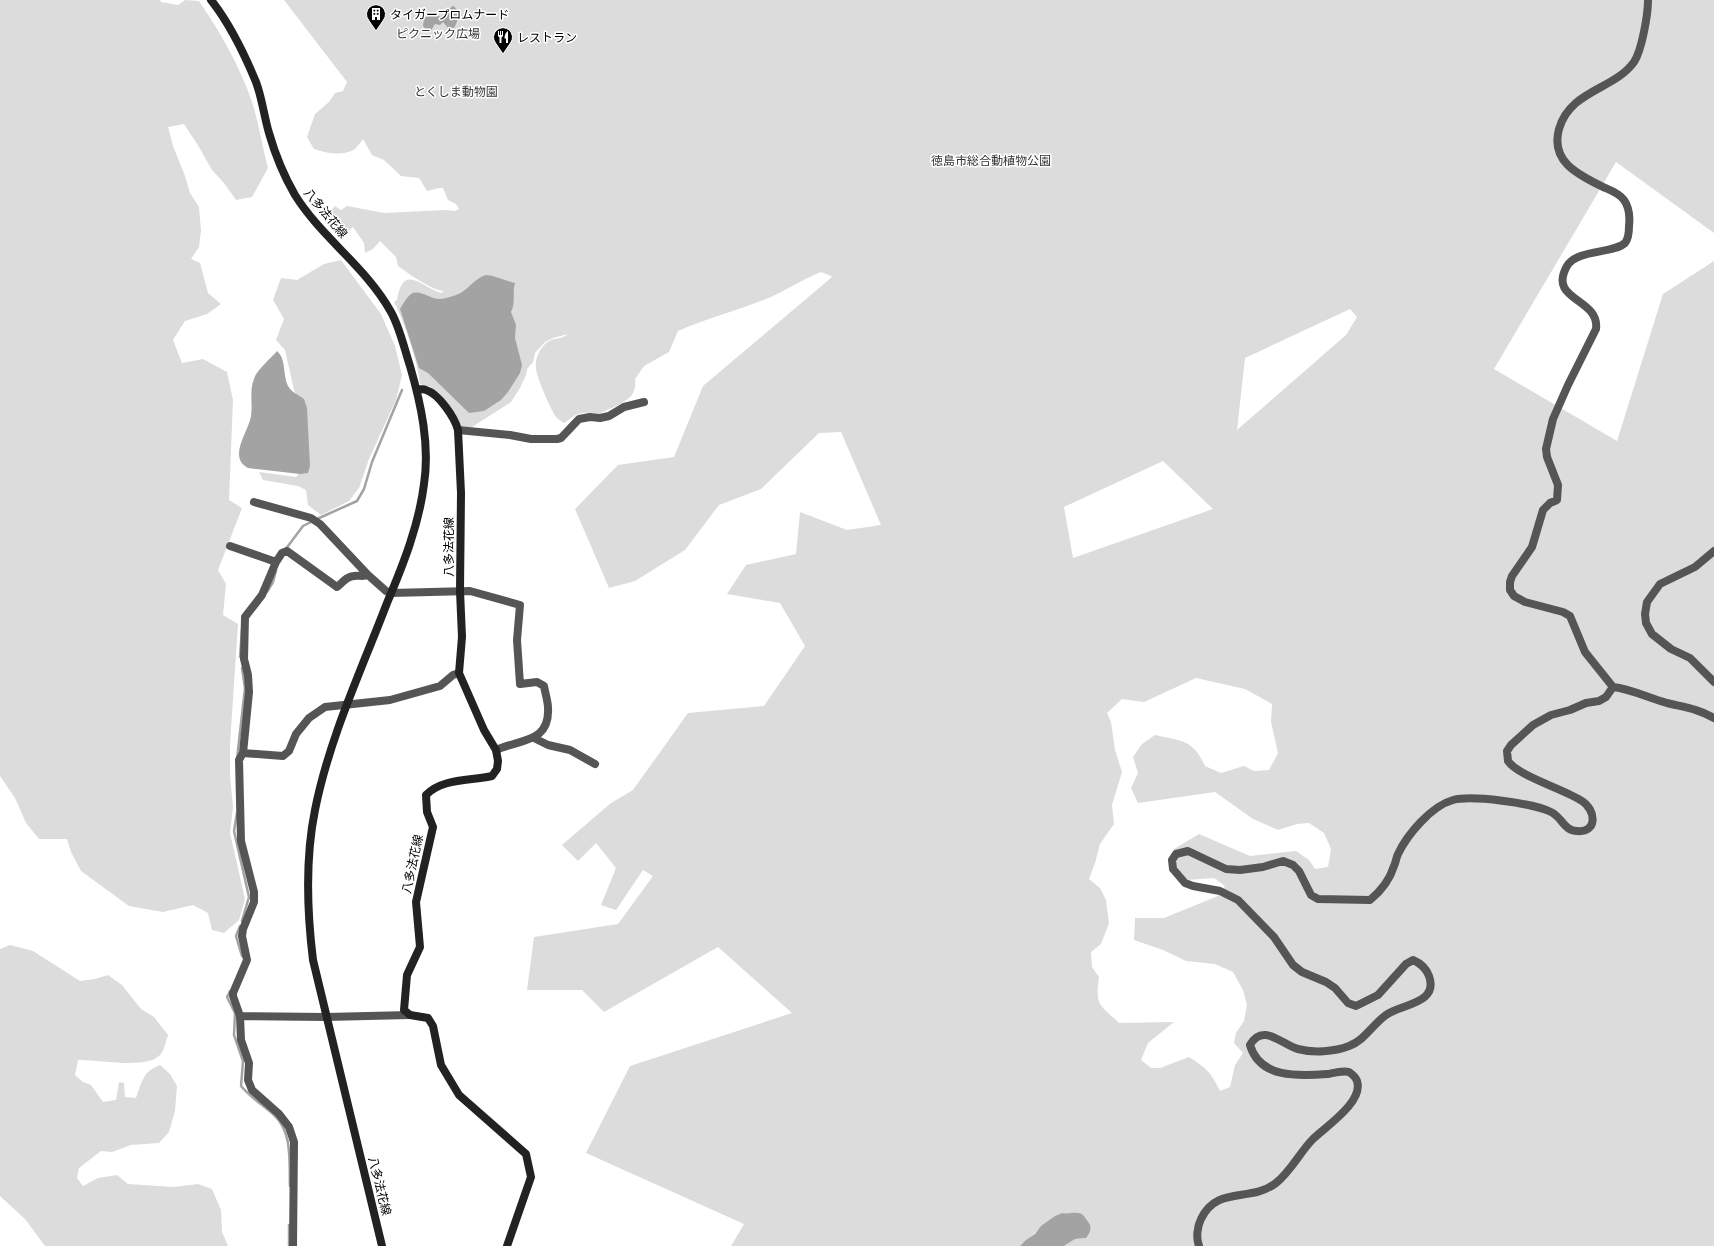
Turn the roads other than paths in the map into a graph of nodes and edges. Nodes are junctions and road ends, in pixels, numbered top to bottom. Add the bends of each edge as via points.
1 (211, 0) edge
2 (1648, 0) edge
3 (417, 389) junction
4 (644, 402) dead end
5 (458, 430) junction
6 (254, 502) dead end
7 (230, 546) dead end
8 (1714, 551) edge
9 (276, 562) junction
10 (368, 575) junction
11 (460, 591) junction
12 (391, 594) junction
13 (459, 673) junction
14 (1714, 682) edge
15 (1613, 687) junction
16 (348, 703) junction
17 (1714, 718) edge
18 (534, 738) junction
19 (496, 750) junction
20 (243, 753) junction
21 (595, 764) dead end
22 (410, 1015) junction
23 (240, 1016) junction
24 (326, 1017) junction
25 (293, 1246) edge
26 (382, 1246) edge
27 (507, 1246) edge
28 (1199, 1246) edge

1 - 3 main road, 八多法花線 via 232,30 256,84 282,171 296,197 373,286 391,312
2 - 15 street via 1641,42 1634,61 1620,74 1575,103 1566,113 1559,129 1557,143 1560,154 1570,168 1624,199 1630,217 1626,242 1620,246 1587,254 1566,266 1562,282 1564,288 1592,312 1597,323 1596,329 1553,419 1546,449 1558,485 1557,500 1542,510 1532,547 1510,582 1510,590 1514,596 1524,602 1570,616 1585,652
3 - 5 main road, 八多法花線 via 426,390 440,400
3 - 12 main road, 八多法花線 via 424,427 425,483 419,514
4 - 5 street via 624,407 609,416 579,419 557,439 531,439
5 - 11 main road, 八多法花線 via 461,493
6 - 10 street via 311,518 320,524
7 - 9 street
8 - 14 street via 1695,567 1660,584 1647,602 1645,614 1646,623 1652,634 1671,649 1690,658
9 - 10 street via 282,553 287,551 337,587 353,576
9 - 20 street via 262,595 245,617 244,659 249,692
10 - 12 street
11 - 12 street
11 - 13 main road, 八多法花線 via 462,637
11 - 18 street via 470,591 520,605 517,640 520,684 537,682 544,686 548,708 545,726
12 - 16 main road, 八多法花線
13 - 16 street via 440,686 390,700
13 - 19 main road, 八多法花線 via 484,730
15 - 17 street via 1706,713
15 - 28 street via 1606,697 1599,701 1541,720 1517,739 1507,751 1507,758 1513,767 1576,797 1590,808 1593,820 1583,831 1572,831 1555,814 1536,807 1478,799 1452,800 1434,810 1410,834 1397,855 1386,882 1379,893 1370,900 1318,899 1311,895 1299,871 1293,865 1282,861 1240,870 1226,869 1188,851 1176,854 1172,860 1173,869 1185,883 1220,891 1238,900 1274,937 1293,965 1335,988 1348,1003 1356,1006 1378,995 1412,960 1420,963 1428,972 1432,983 1430,992 1421,1000 1387,1014 1363,1039 1349,1047 1311,1052 1296,1049 1269,1035 1254,1039 1250,1045 1253,1054 1269,1068 1296,1075 1348,1072 1357,1081 1357,1090 1343,1112 1313,1139 1276,1182 1257,1193 1223,1197 1208,1207 1200,1221
16 - 20 street via 325,707 309,718 283,756
16 - 24 main road, 八多法花線 via 316,804 309,855 308,918
18 - 19 street
18 - 21 street via 570,750
19 - 22 main road, 八多法花線 via 497,768 492,776 456,782 432,789 426,795 427,812 432,827 416,902 420,947 407,975 404,1010
20 - 23 street via 239,760 240,841 254,892 254,902 242,929 247,960 233,993
22 - 24 street
22 - 27 main road via 428,1018 433,1026 441,1065 459,1095 526,1154 531,1177
23 - 24 street
23 - 25 street via 241,1040 249,1063 248,1080 252,1090 279,1114 289,1127 294,1142
24 - 26 main road, 八多法花線

